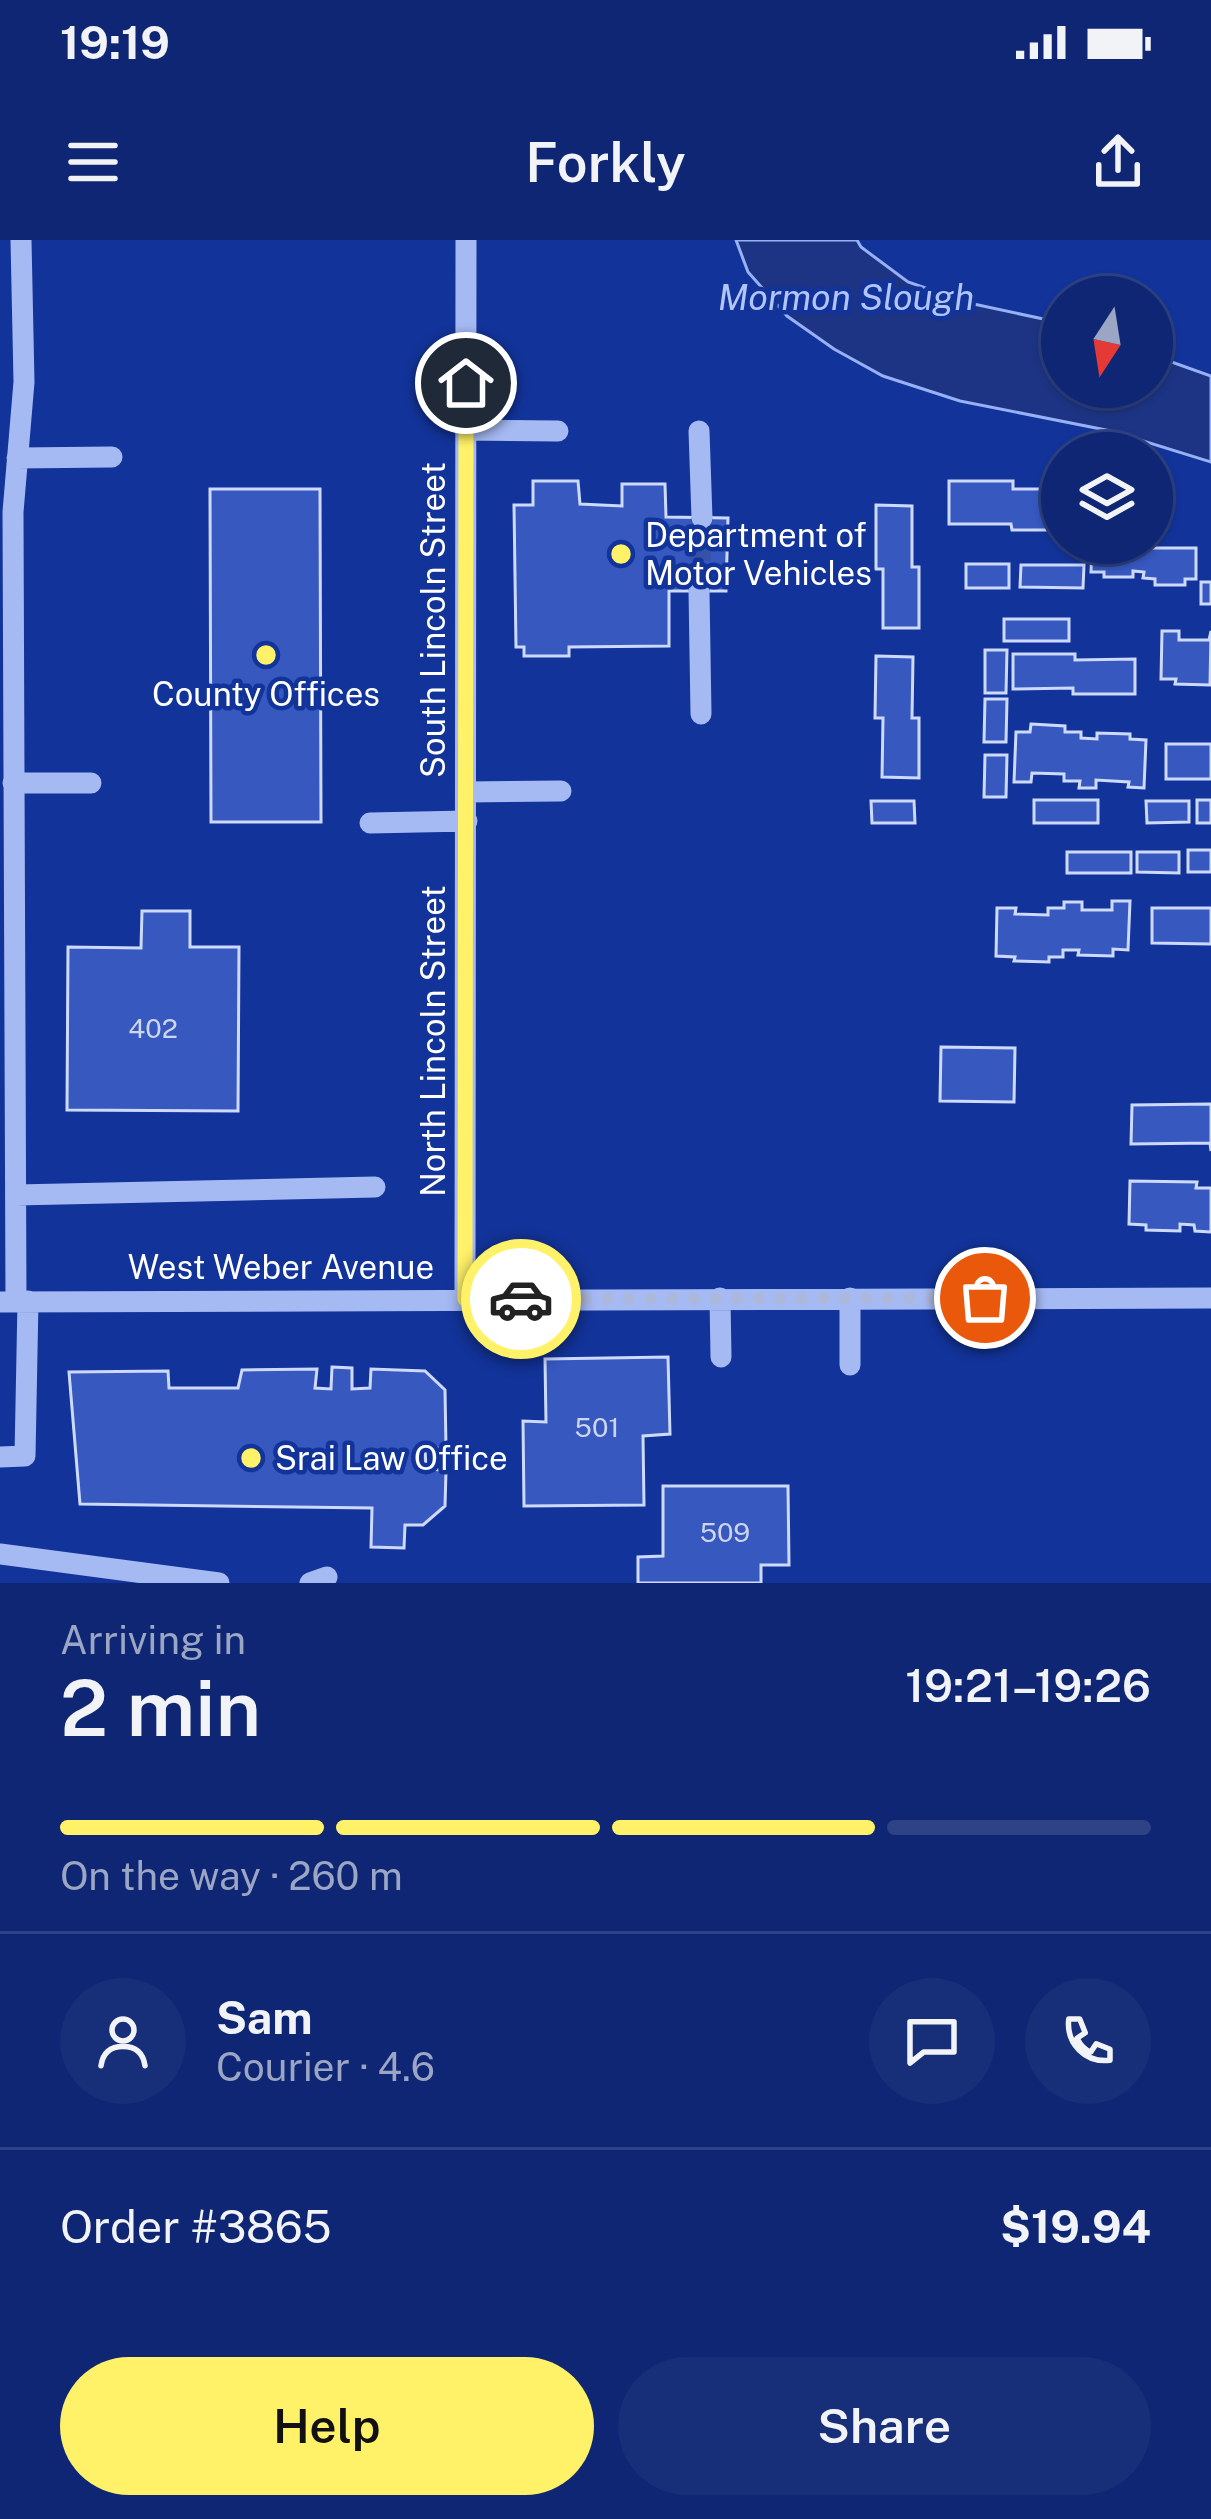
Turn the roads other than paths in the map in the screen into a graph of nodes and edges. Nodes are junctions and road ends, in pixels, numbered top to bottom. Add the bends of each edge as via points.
1 (21, 240) edge
2 (466, 240) edge
3 (465, 430) junction
4 (558, 430) dead end
5 (699, 431) dead end
6 (11, 450) edge
7 (112, 458) dead end
8 (702, 518) tunnel mouth
9 (699, 591) tunnel mouth
10 (701, 714) dead end
11 (13, 783) junction
12 (92, 783) dead end
13 (561, 791) dead end
14 (466, 792) junction
15 (466, 821) junction
16 (370, 823) dead end
17 (466, 855) joint
18 (8, 865) edge
19 (375, 1186) dead end
20 (16, 1195) junction
21 (720, 1298) junction
22 (850, 1298) junction
23 (1211, 1298) edge
24 (465, 1299) junction
25 (15, 1301) edge
26 (722, 1357) dead end
27 (850, 1365) dead end
28 (0, 1456) edge
29 (0, 1554) edge
30 (219, 1583) edge

1 - 6 street via 24,382
2 - 3 street, South Lincoln Street
3 - 4 street
3 - 14 street, South Lincoln Street
5 - 8 street
6 - 7 street
6 - 11 street
9 - 10 street
11 - 12 street
11 - 18 street
13 - 14 street
14 - 15 street, South Lincoln Street
15 - 16 street
15 - 17 street, South Lincoln Street
17 - 24 street, North Lincoln Street
18 - 20 street
19 - 20 street
20 - 25 street
21 - 22 street, West Weber Avenue
21 - 24 street, West Weber Avenue
21 - 26 street
22 - 23 street, West Weber Avenue
22 - 27 street
24 - 25 street, West Weber Avenue
25 - 28 street via 25,1456
29 - 30 street

